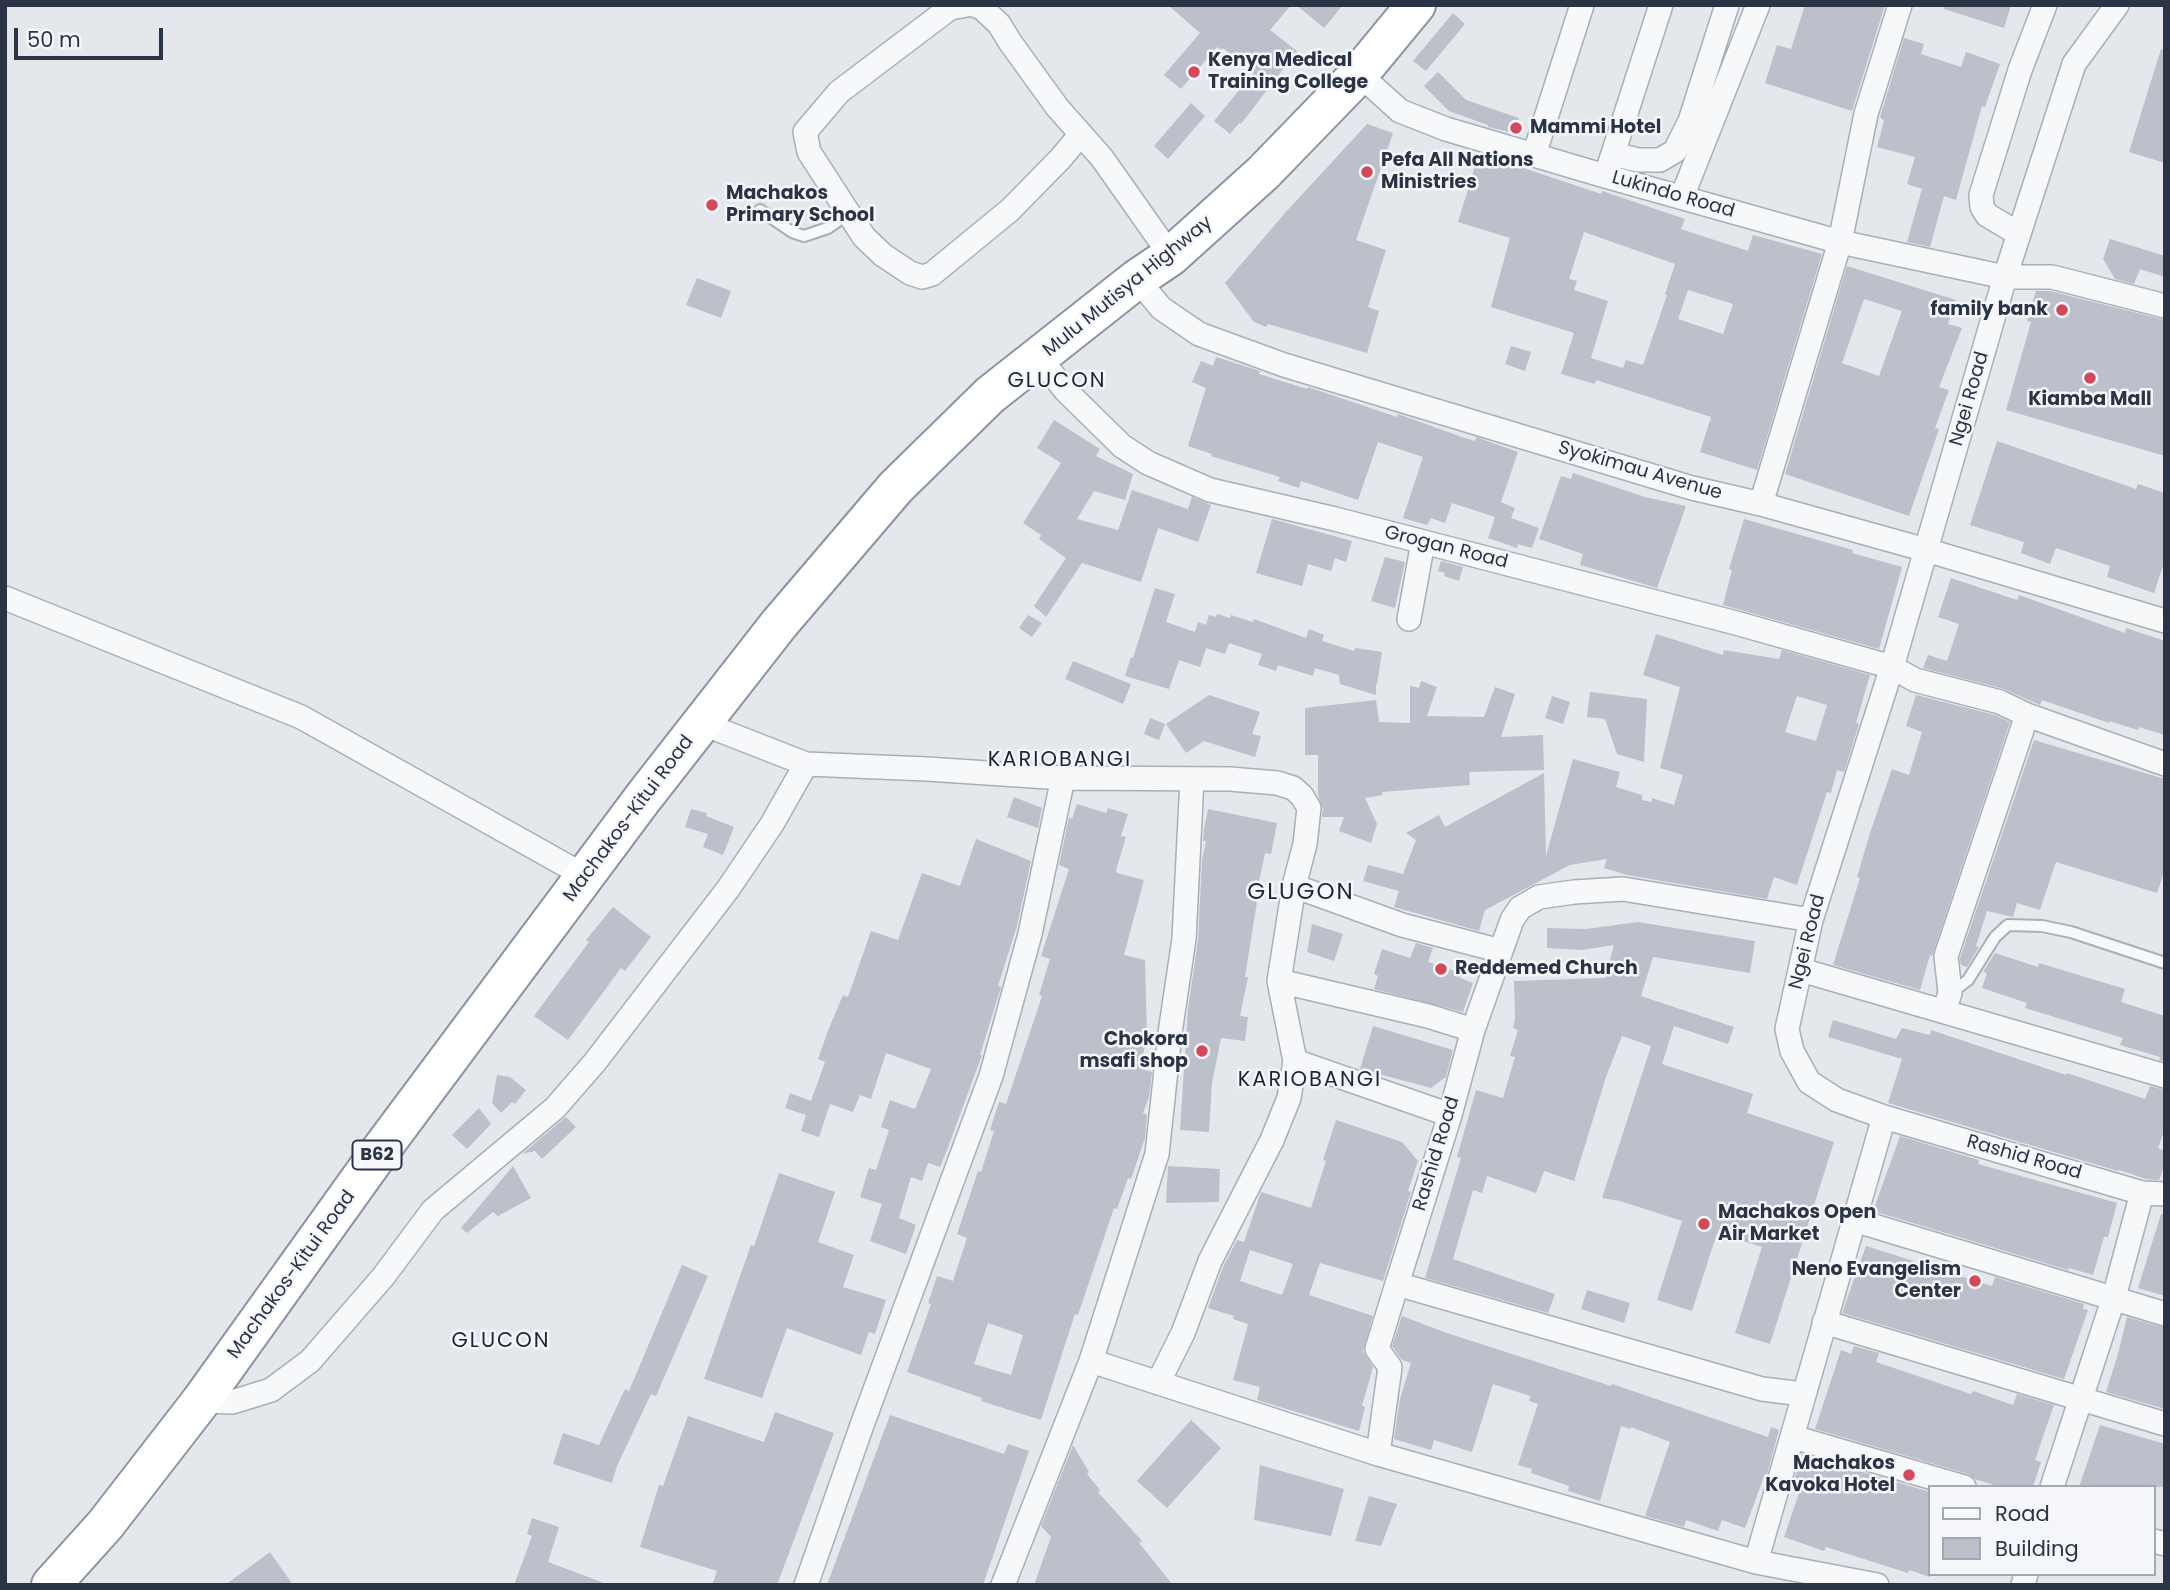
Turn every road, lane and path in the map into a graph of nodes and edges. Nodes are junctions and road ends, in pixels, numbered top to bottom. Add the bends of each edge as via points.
1 (967, 5) edge
2 (974, 5) edge
3 (1416, 5) edge
4 (1582, 5) edge
5 (1661, 5) edge
6 (1727, 5) edge
7 (1758, 5) edge
8 (1900, 5) edge
9 (2045, 5) edge
10 (2117, 5) edge
11 (1359, 74) junction
12 (1081, 134) junction
13 (1613, 154) junction
14 (1534, 155) junction
15 (1605, 176) junction
16 (1682, 197) junction
17 (760, 210) dead end
18 (849, 213) junction
19 (2019, 234) junction
20 (1840, 242) junction
21 (1171, 256) junction
22 (2005, 277) junction
23 (1137, 279) junction
24 (2165, 306) edge
25 (1040, 357) junction
26 (1760, 504) junction
27 (1423, 542) junction
28 (1926, 550) junction
29 (5, 598) edge
30 (1409, 619) dead end
31 (2165, 621) edge
32 (1892, 667) junction
33 (2027, 715) junction
34 (701, 723) junction
35 (806, 764) junction
36 (2165, 764) edge
37 (1063, 778) junction
38 (1192, 779) junction
39 (585, 876) junction
40 (1294, 886) junction
41 (1811, 919) junction
42 (1501, 951) junction
43 (2165, 964) edge
44 (1801, 970) junction
45 (1279, 981) junction
46 (1947, 1002) junction
47 (1473, 1031) junction
48 (1295, 1061) junction
49 (2165, 1076) edge
50 (1450, 1115) junction
51 (1884, 1117) junction
52 (2142, 1193) junction
53 (2165, 1194) edge
54 (1854, 1220) junction
55 (1397, 1284) junction
56 (2114, 1297) junction
57 (2165, 1314) edge
58 (1824, 1322) junction
59 (1091, 1361) junction
60 (1158, 1383) junction
61 (1803, 1394) junction
62 (2081, 1400) junction
63 (201, 1401) junction
64 (2165, 1424) edge
65 (1793, 1437) junction
66 (1378, 1454) junction
67 (1957, 1485) edge
68 (2053, 1485) edge
69 (1756, 1562) junction
70 (51, 1585) edge
71 (806, 1585) edge
72 (1003, 1585) edge
73 (1877, 1585) edge

1 - 18 street via 950,8 839,92 805,132 809,152
2 - 12 street via 999,24
3 - 11 highway, Mulu Mutisya Highway / B62
4 - 14 street
5 - 13 street
6 - 13 street via 1690,121 1675,151 1660,160
7 - 16 street
8 - 20 street via 1866,114
9 - 19 street via 1981,195 1987,215
10 - 19 street, Ngei Road via 2074,64
11 - 14 street, Lukindo Road via 1400,111
11 - 21 highway, Mulu Mutisya Highway / B62 via 1263,173
12 - 18 street via 1010,210 932,274 910,273 883,255
12 - 21 street
13 - 15 street
14 - 15 street, Lukindo Road
15 - 16 street, Lukindo Road
16 - 20 street, Lukindo Road
17 - 18 lane via 804,236 828,228
19 - 22 street, Ngei Road
20 - 22 street, Lukindo Road
20 - 26 street
21 - 23 highway, Mulu Mutisya Highway / B62
22 - 24 street via 2052,277
22 - 28 street, Ngei Road
23 - 25 highway, Mulu Mutisya Highway / B62
23 - 26 street, Syokimau Avenue via 1161,308 1199,334 1284,365 1692,488
25 - 27 street, Grogan Road via 1065,390 1122,446 1148,463 1210,490
25 - 34 highway, Mulu Mutisya Highway / B62 via 990,395 896,487
26 - 28 street, Syokimau Avenue
27 - 30 street
27 - 32 street, Grogan Road
28 - 31 street, Syokimau Avenue
28 - 32 street, Ngei Road
29 - 39 street via 301,717
32 - 33 street, Grogan Road via 1915,680 2000,702
32 - 41 street, Ngei Road
33 - 36 street, Grogan Road
33 - 46 street via 1945,956
34 - 35 street
34 - 39 highway, Machakos-Kitui Road / B62
35 - 37 street
35 - 63 street via 728,889 555,1108 433,1210 383,1277 310,1361 271,1390 232,1402
37 - 38 street
37 - 71 street via 1030,934 991,1076
38 - 40 street via 1277,783 1302,796 1309,808 1306,844
38 - 59 street via 1184,939 1157,1154
39 - 63 highway, Machakos-Kitui Road / B62
40 - 42 street via 1402,925
40 - 45 street
41 - 42 street, Rashid Road via 1623,889 1574,891 1539,897 1520,908
41 - 44 street, Ngei Road
42 - 47 street, Rashid Road
43 - 46 lane via 2071,933 2008,925
44 - 46 street
44 - 51 street, Ngei Road via 1787,1029 1800,1069 1809,1082 1837,1100
45 - 47 street
45 - 48 street
46 - 49 street
47 - 50 street, Rashid Road
48 - 50 street
48 - 60 street via 1289,1098 1272,1140 1210,1261
50 - 55 street, Rashid Road
51 - 52 street, Rashid Road
51 - 54 street
52 - 53 street, Rashid Road
52 - 56 street
54 - 56 street
54 - 58 street
55 - 61 street via 1762,1389
55 - 66 street, Rashid Road via 1377,1349 1390,1367
56 - 57 street
56 - 62 street
58 - 61 street
58 - 62 street
59 - 60 street
59 - 72 street
60 - 66 street
61 - 65 street
62 - 64 street
62 - 68 street
63 - 70 highway, Machakos-Kitui Road / B62 via 105,1525
65 - 67 street
65 - 69 street
66 - 69 street
69 - 73 street

